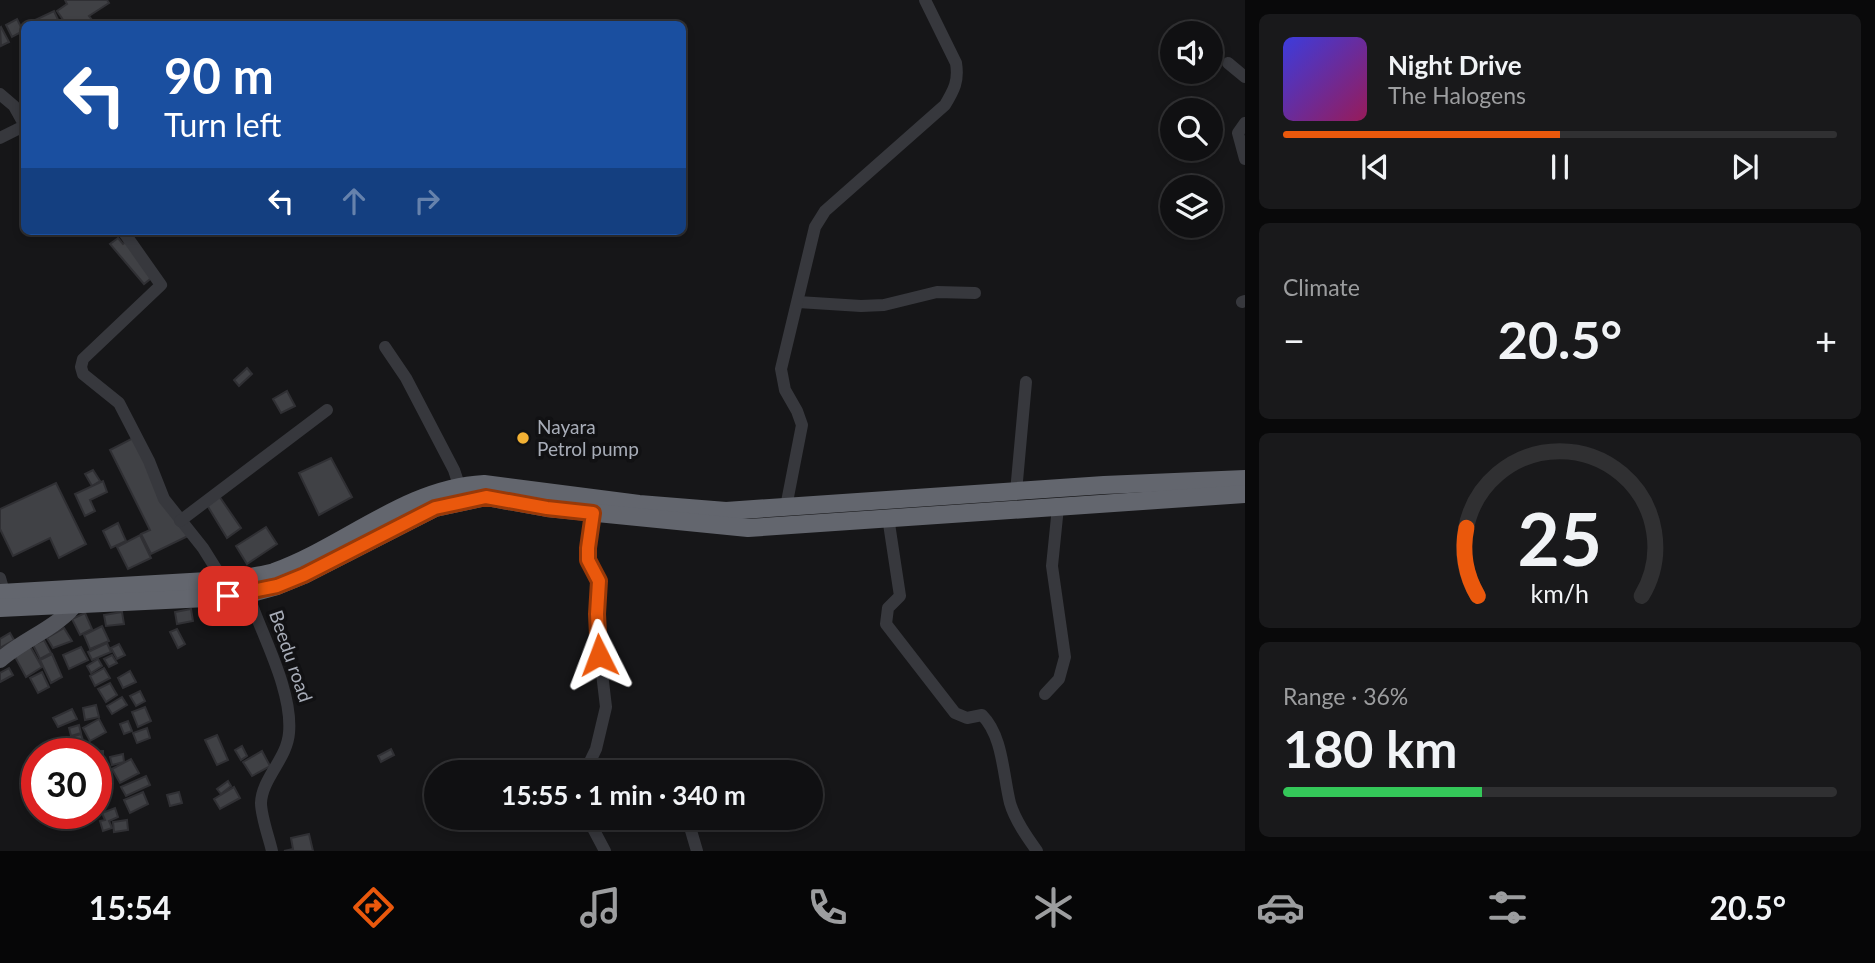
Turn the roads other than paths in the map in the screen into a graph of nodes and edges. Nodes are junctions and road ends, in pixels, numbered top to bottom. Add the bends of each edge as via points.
1 (925, 0) edge
2 (1228, 62) dead end
3 (1245, 78) edge
4 (0, 94) edge
5 (21, 119) edge
6 (1245, 122) edge
7 (21, 127) edge
8 (0, 138) edge
9 (1245, 159) edge
10 (126, 235) edge
11 (975, 293) dead end
12 (799, 302) junction
13 (385, 347) dead end
14 (1026, 382) dead end
15 (327, 410) dead end
16 (1245, 479) edge
17 (459, 485) junction
18 (1016, 492) junction
19 (1245, 494) edge
20 (786, 507) junction
21 (1058, 507) junction
22 (593, 513) junction
23 (888, 517) junction
24 (180, 521) junction
25 (223, 580) junction
26 (1, 593) edge
27 (248, 593) junction
28 (78, 595) junction
29 (0, 660) edge
30 (1045, 694) dead end
31 (591, 760) edge
32 (594, 830) edge
33 (691, 830) edge
34 (272, 851) edge
35 (605, 851) edge
36 (697, 851) edge
37 (1037, 851) edge

1 - 12 street via 956,63 956,87 922,127 825,211 815,227
2 - 3 street
4 - 5 street
6 - 9 street via 1238,133
7 - 8 street
10 - 24 street via 161,285 81,366 83,374 119,403 164,499
11 - 12 street via 937,292 884,305
12 - 20 street via 781,369 785,390 802,425
13 - 17 street via 406,378
14 - 18 street
15 - 24 street
16 - 18 highway
17 - 20 highway via 726,511
17 - 25 highway via 429,494 274,572
18 - 20 highway
19 - 21 highway
21 - 23 highway
21 - 30 street via 1052,566 1065,657 1059,679
22 - 23 highway via 748,528
22 - 27 highway via 486,497 435,508 304,575
22 - 31 street via 588,560 599,581 597,631 606,707
23 - 37 street via 900,596 888,608 886,624 955,713 967,718 982,715 991,724 1011,806
24 - 25 street
25 - 28 highway
26 - 28 highway
27 - 28 highway via 207,598
27 - 34 street, Beedu road via 289,712 285,752 261,803
28 - 29 main road via 47,628
32 - 35 street
33 - 36 street

